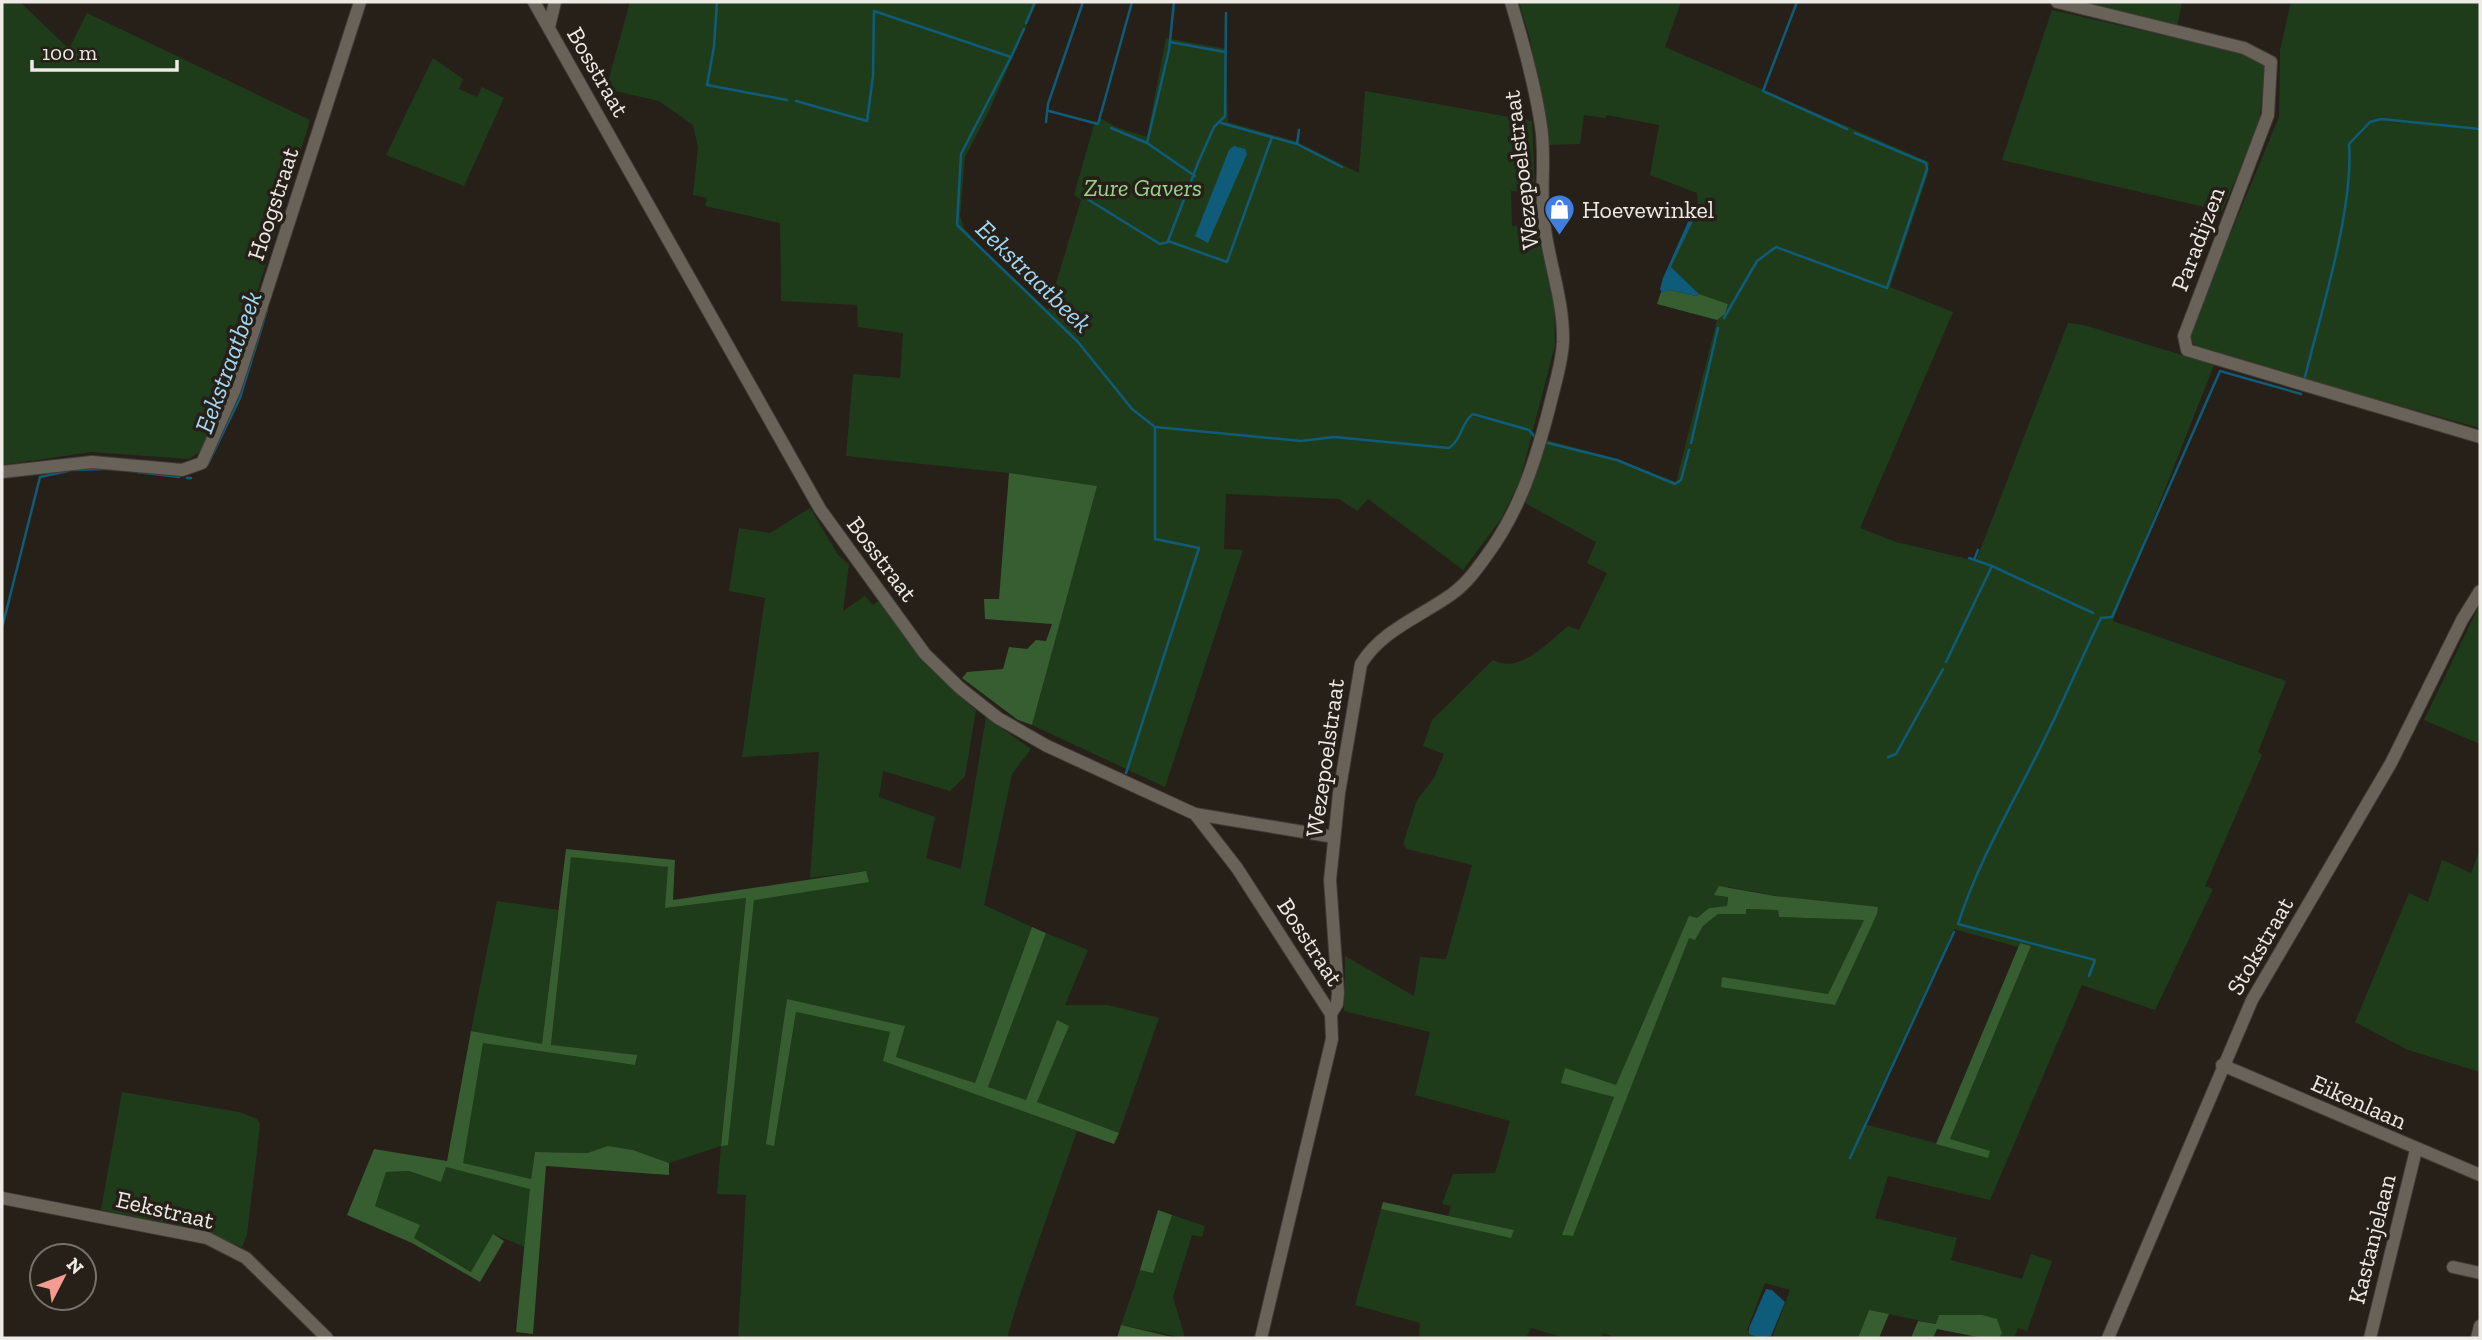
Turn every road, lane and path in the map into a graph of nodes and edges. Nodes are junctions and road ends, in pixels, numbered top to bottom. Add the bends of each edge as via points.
1 (360, 2) edge
2 (535, 2) edge
3 (555, 2) edge
4 (1511, 2) edge
5 (2057, 2) edge
6 (549, 27) junction
7 (2480, 437) edge
8 (2, 472) edge
9 (2480, 591) edge
10 (1195, 814) junction
11 (1334, 837) junction
12 (1331, 1014) junction
13 (2222, 1065) junction
14 (2416, 1150) junction
15 (2480, 1175) edge
16 (2, 1198) edge
17 (2453, 1267) dead end
18 (2480, 1273) edge
19 (2480, 1326) edge
20 (327, 1338) edge
21 (1261, 1338) edge
22 (2108, 1338) edge
23 (2370, 1338) edge
24 (2477, 1338) edge

1 - 8 street, Hoogstraat via 235,389 202,463 183,470 92,462
2 - 6 street, Bosstraat
3 - 6 street
4 - 11 street, Wezepoelstraat via 1542,127 1544,224 1554,261 1562,329 1559,370 1533,470 1519,505 1490,552 1452,594 1375,644 1361,664
5 - 7 street, Paradijzen via 2244,48 2271,62 2268,115 2184,336 2187,350
6 - 10 street, Bosstraat via 820,509 925,654 998,718
9 - 13 street, Stokstraat via 2391,763 2252,1000
10 - 11 street
10 - 12 street, Bosstraat via 1237,868
11 - 12 street, Wezepoelstraat via 1331,888 1338,993
12 - 21 street, Wezepoelstraat via 1332,1039
13 - 14 street, Eikenlaan
13 - 22 street, Stokstraat
14 - 15 street, Eikenlaan
14 - 23 street, Kastanjelaan
16 - 20 street, Eekstraat via 207,1238 246,1258
17 - 18 street
19 - 24 street

